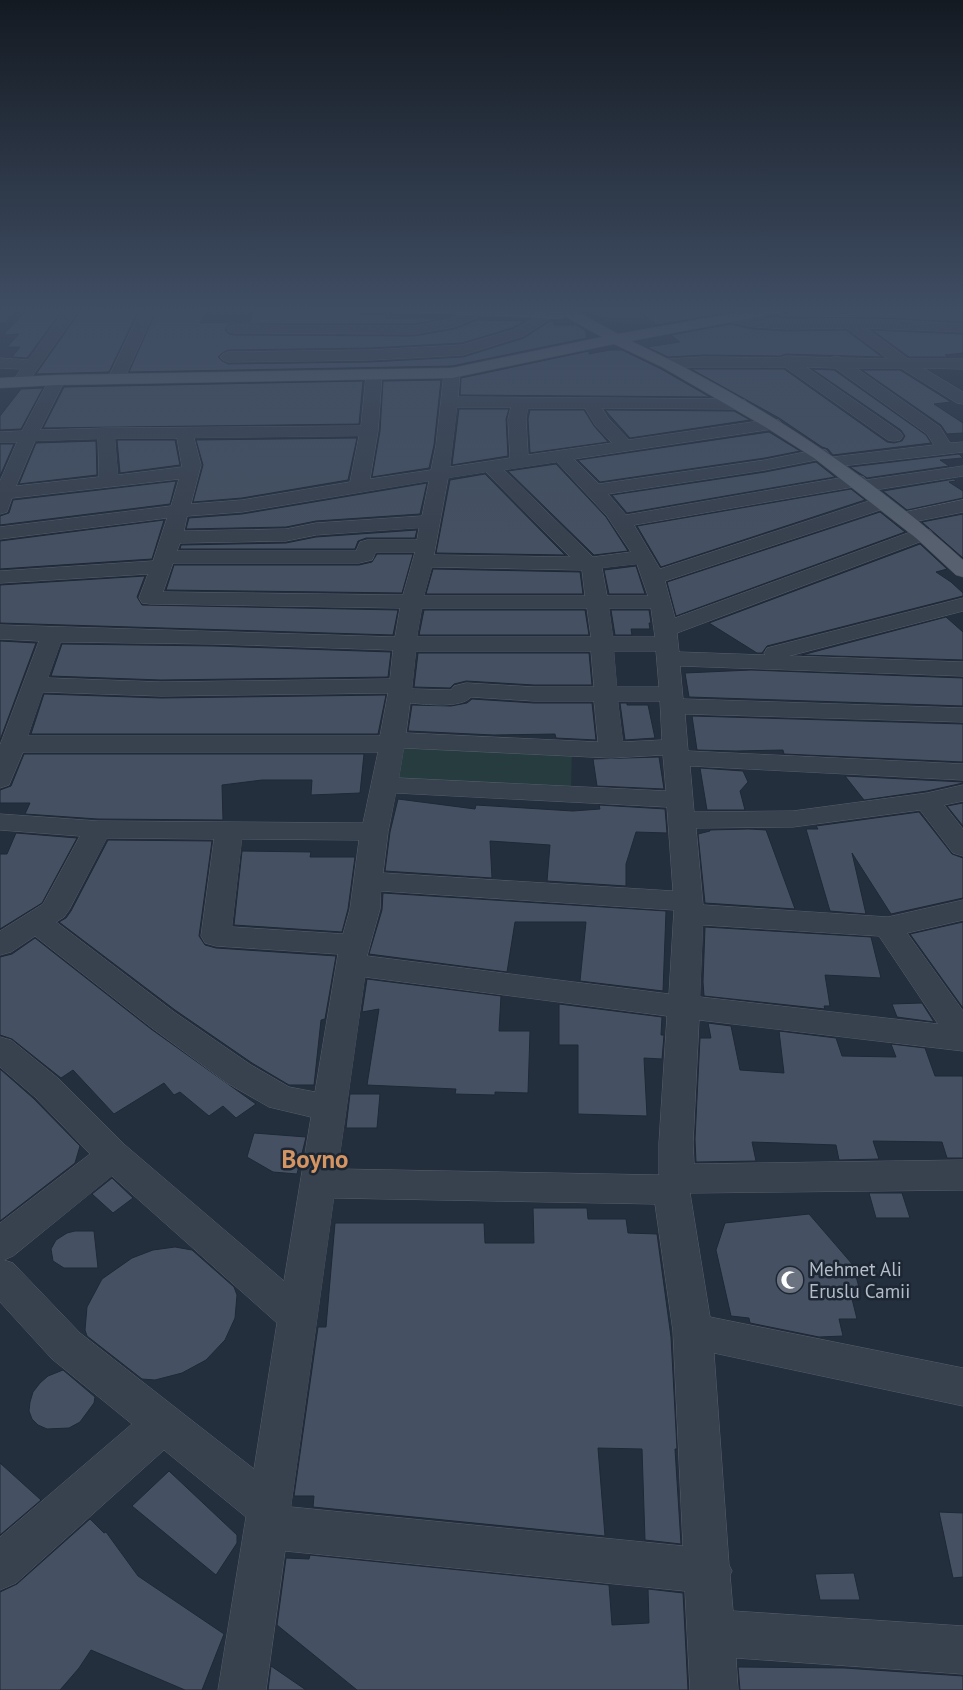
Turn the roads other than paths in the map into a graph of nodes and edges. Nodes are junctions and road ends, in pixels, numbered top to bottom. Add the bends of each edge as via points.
1 (54, 387) edge
2 (373, 387) edge
3 (443, 387) edge
4 (454, 387) edge
5 (709, 387) edge
6 (824, 387) edge
7 (872, 387) edge
8 (943, 387) edge
9 (450, 388) junction
10 (963, 399) edge
11 (522, 402) junction
12 (591, 404) junction
13 (739, 404) junction
14 (772, 424) junction
15 (369, 430) junction
16 (184, 432) junction
17 (106, 433) junction
18 (894, 436) dead end
19 (0, 437) edge
20 (28, 437) junction
21 (626, 446) junction
22 (956, 449) edge
23 (561, 456) junction
24 (826, 458) junction
25 (518, 463) junction
26 (491, 467) junction
27 (963, 471) edge
28 (191, 472) junction
29 (440, 474) junction
30 (109, 482) junction
31 (860, 483) junction
32 (359, 486) junction
33 (595, 490) junction
34 (2, 498) edge
35 (882, 503) junction
36 (963, 506) edge
37 (180, 511) junction
38 (903, 518) junction
39 (622, 521) junction
40 (0, 533) edge
41 (923, 534) junction
42 (172, 537) junction
43 (427, 543) junction
44 (643, 557) junction
45 (163, 562) junction
46 (958, 562) edge
47 (589, 564) junction
48 (0, 577) edge
49 (654, 578) junction
50 (597, 601) junction
51 (412, 602) junction
52 (660, 602) junction
53 (963, 604) edge
54 (0, 632) edge
55 (52, 635) junction
56 (603, 643) junction
57 (405, 644) junction
58 (667, 644) junction
59 (744, 660) junction
60 (963, 669) edge
61 (35, 685) junction
62 (401, 691) junction
63 (605, 694) junction
64 (672, 700) junction
65 (0, 712) edge
66 (24, 712) junction
67 (963, 715) edge
68 (392, 742) junction
69 (15, 744) junction
70 (611, 750) junction
71 (676, 753) junction
72 (963, 772) edge
73 (0, 780) edge
74 (385, 786) junction
75 (963, 793) edge
76 (927, 801) junction
77 (680, 810) junction
78 (0, 822) edge
79 (98, 829) junction
80 (229, 830) junction
81 (374, 832) junction
82 (963, 847) edge
83 (369, 881) junction
84 (688, 908) junction
85 (963, 910) edge
86 (36, 922) junction
87 (888, 927) junction
88 (0, 945) edge
89 (353, 955) junction
90 (684, 1007) junction
91 (963, 1038) edge
92 (0, 1049) edge
93 (329, 1108) junction
94 (113, 1155) junction
95 (963, 1175) edge
96 (318, 1183) junction
97 (674, 1185) junction
98 (0, 1245) edge
99 (0, 1276) edge
100 (298, 1317) junction
101 (693, 1331) junction
102 (963, 1387) edge
103 (163, 1424) junction
104 (267, 1518) junction
105 (0, 1567) edge
106 (709, 1571) junction
107 (712, 1633) junction
108 (963, 1650) edge
109 (242, 1690) edge
110 (714, 1690) edge

1 - 20 street
2 - 15 street
3 - 9 main road
4 - 9 main road
5 - 13 main road
6 - 18 street
7 - 22 street
8 - 10 street
9 - 11 street
9 - 29 street
11 - 12 street
11 - 25 street via 517,419
12 - 13 street
12 - 21 street via 601,421
13 - 14 main road
14 - 21 street
14 - 24 main road
15 - 16 street
15 - 32 street
16 - 17 street
16 - 28 street
17 - 20 street
17 - 30 street
19 - 20 street
20 - 34 street
21 - 23 street
22 - 24 street
23 - 25 street
23 - 33 street
24 - 31 main road
24 - 33 street
25 - 26 street
26 - 29 street
26 - 47 street
27 - 31 street
28 - 30 street
28 - 37 street
29 - 32 street
29 - 43 street
30 - 34 street
31 - 35 main road
31 - 39 street
32 - 37 street via 242,506
33 - 39 street
35 - 38 main road
35 - 49 street
36 - 38 street
37 - 40 street
37 - 42 street
38 - 41 main road
39 - 44 street
41 - 46 main road
41 - 58 street
42 - 43 street via 286,535 316,529
42 - 45 street
43 - 45 street via 367,546 363,557
43 - 47 street
43 - 51 street
44 - 47 street
44 - 49 street
45 - 48 street
45 - 51 street via 150,598
47 - 50 street
49 - 52 street
50 - 51 street
50 - 52 street
50 - 56 street
51 - 57 street
52 - 58 street
53 - 59 street
54 - 55 street
55 - 57 street
55 - 61 street
56 - 57 street
56 - 58 street
56 - 63 street
57 - 62 street
58 - 59 street
58 - 64 street
59 - 60 street
61 - 62 street
61 - 66 street
62 - 63 street via 457,697 466,690
62 - 68 street
63 - 64 street
63 - 70 street
64 - 67 street
64 - 71 street
65 - 66 street
66 - 69 street
68 - 69 street
68 - 70 street
68 - 74 street
69 - 73 street
70 - 71 street
71 - 72 street
71 - 77 street
74 - 77 street
74 - 81 street
75 - 76 street
76 - 77 street via 793,819
76 - 82 street
77 - 84 street
78 - 79 street
79 - 80 street
79 - 86 street via 54,910
80 - 81 street
80 - 89 street via 216,936
81 - 83 street
83 - 84 street
83 - 89 street
84 - 87 street
84 - 90 street
85 - 87 street
86 - 88 street
86 - 93 street via 240,1074 281,1098
87 - 91 street
89 - 90 street
89 - 93 street
90 - 91 street
90 - 97 street
92 - 94 street via 47,1088
93 - 96 street
94 - 98 street
94 - 100 street
95 - 97 street
96 - 97 street
96 - 100 street
97 - 101 street
99 - 103 street via 66,1346
100 - 104 street
101 - 102 street
101 - 106 street
103 - 104 street
103 - 105 street
104 - 106 street
104 - 109 street
106 - 107 street
107 - 108 street
107 - 110 street

